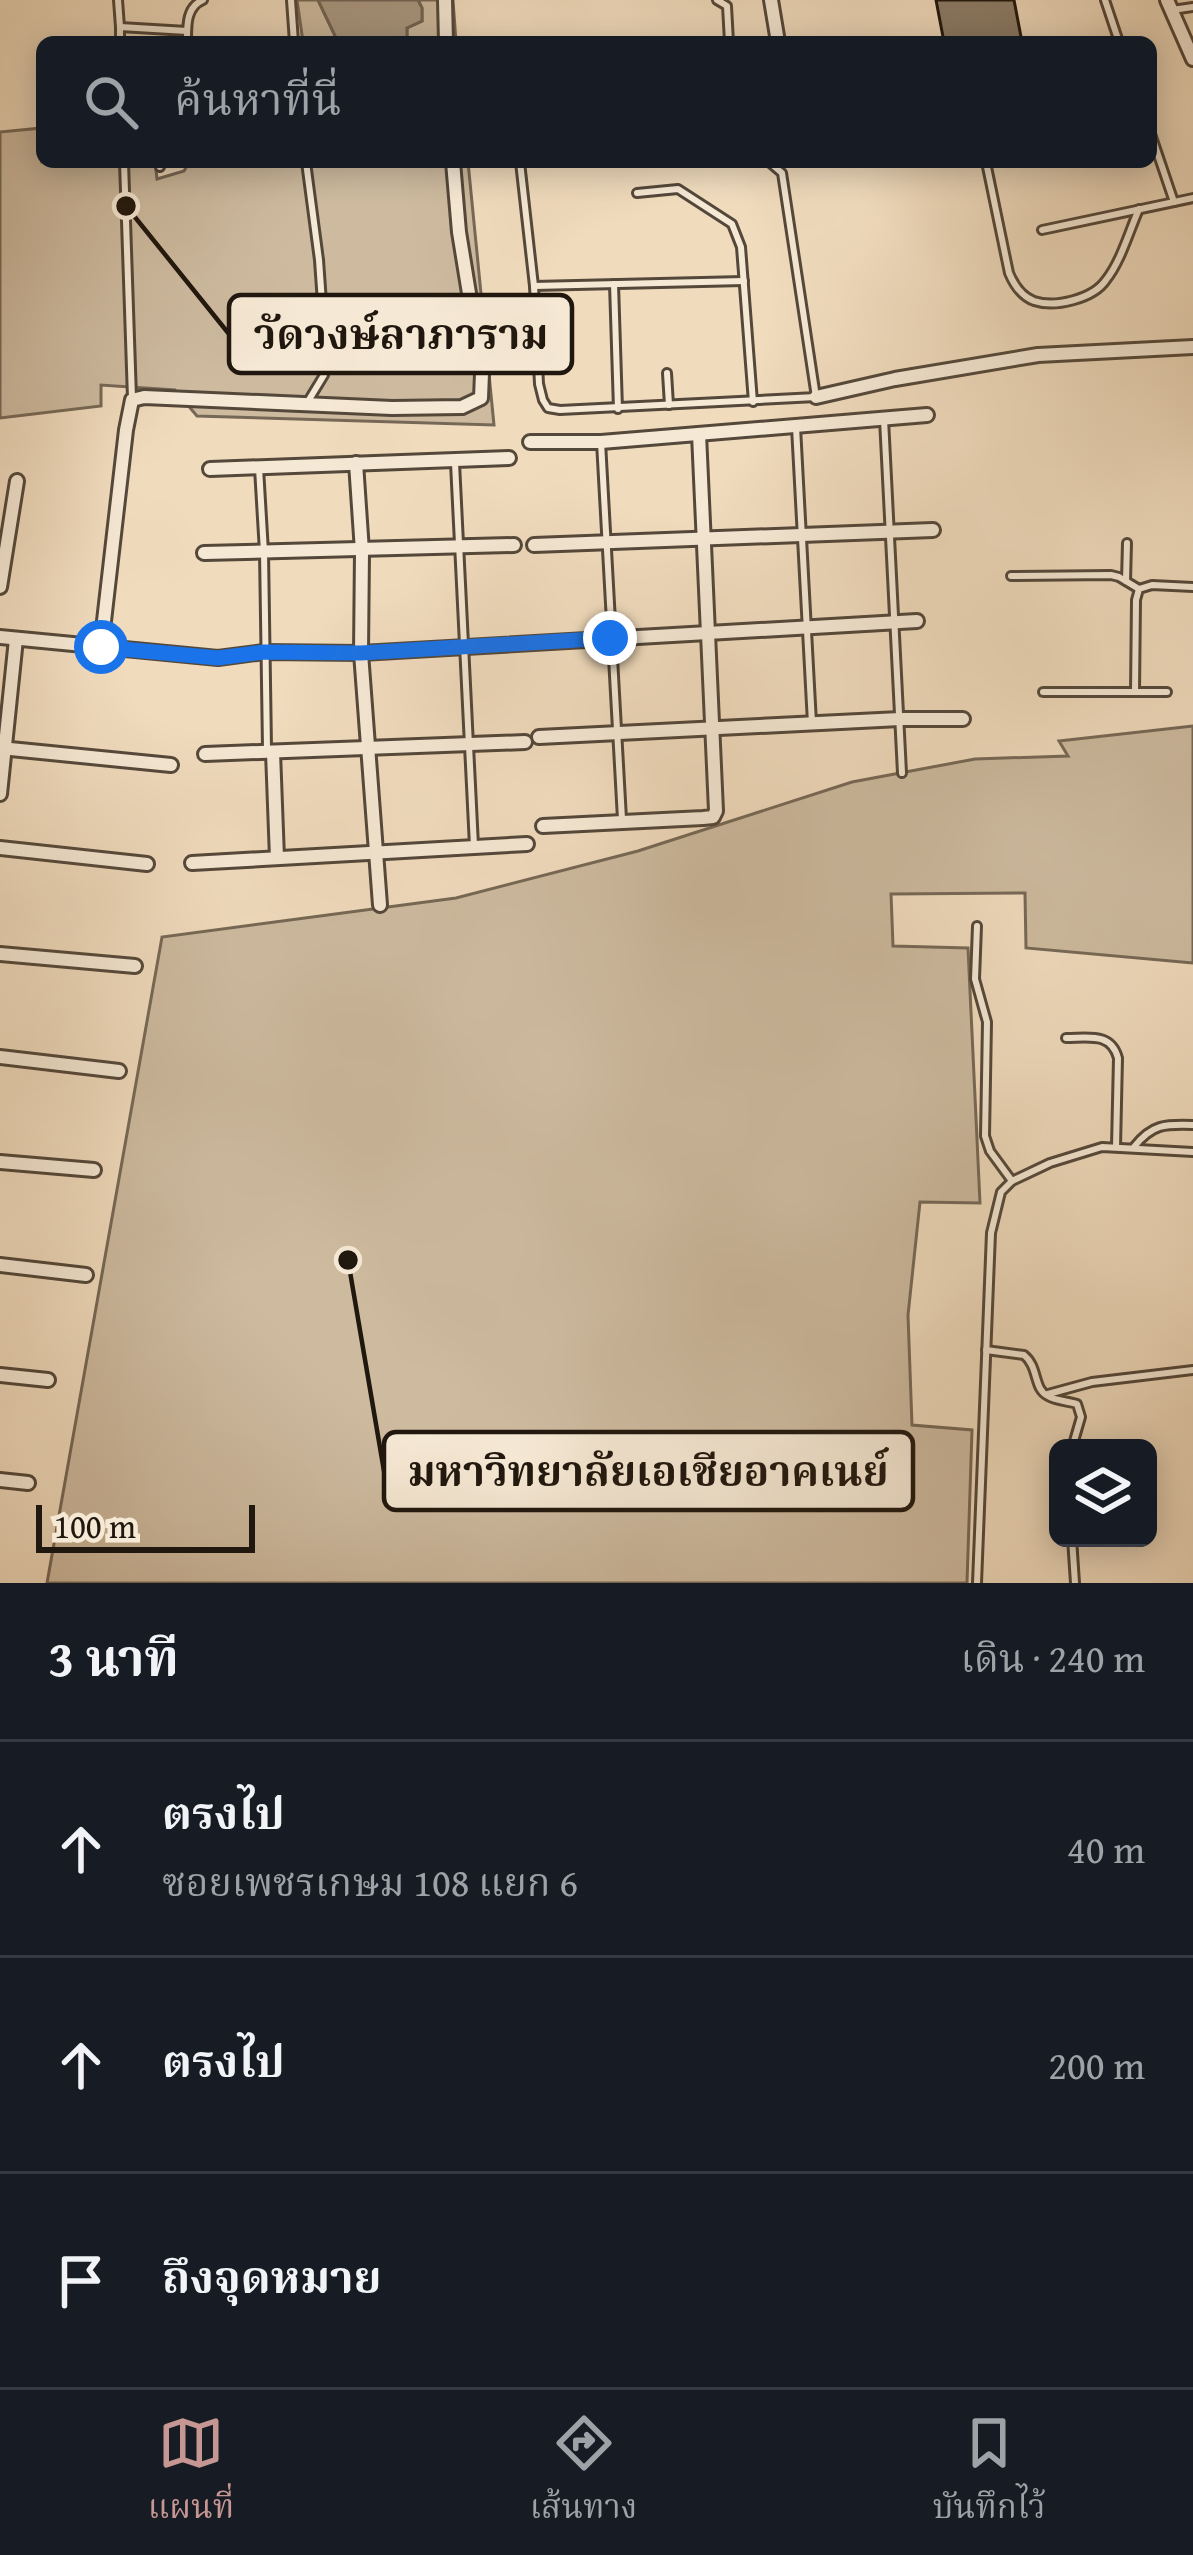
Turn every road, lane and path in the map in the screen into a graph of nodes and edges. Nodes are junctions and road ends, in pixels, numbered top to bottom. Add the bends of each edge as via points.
1 (118, 0) edge
2 (203, 0) edge
3 (291, 0) edge
4 (445, 0) edge
5 (717, 0) edge
6 (771, 0) edge
7 (1105, 0) edge
8 (1170, 5) edge
9 (1193, 7) edge
10 (120, 27) junction
11 (187, 31) junction
12 (120, 36) edge
13 (187, 36) edge
14 (294, 36) edge
15 (446, 36) edge
16 (729, 36) edge
17 (777, 36) edge
18 (1117, 36) edge
19 (1193, 59) edge
20 (1157, 152) edge
21 (124, 168) edge
22 (306, 168) edge
23 (454, 168) edge
24 (521, 168) edge
25 (777, 168) edge
26 (987, 168) edge
27 (637, 193) dead end
28 (1193, 198) edge
29 (1174, 202) junction
30 (1139, 209) junction
31 (1042, 230) dead end
32 (744, 281) junction
33 (614, 284) junction
34 (534, 286) junction
35 (1193, 346) edge
36 (667, 373) dead end
37 (816, 398) junction
38 (132, 400) junction
39 (753, 401) junction
40 (307, 403) junction
41 (669, 406) junction
42 (618, 409) junction
43 (927, 415) dead end
44 (884, 419) junction
45 (796, 427) junction
46 (699, 434) junction
47 (530, 442) dead end
48 (601, 442) junction
49 (509, 458) dead end
50 (454, 460) junction
51 (356, 463) junction
52 (259, 467) junction
53 (210, 469) dead end
54 (16, 481) dead end
55 (933, 530) dead end
56 (890, 532) junction
57 (801, 534) junction
58 (704, 538) junction
59 (606, 542) junction
60 (1126, 543) dead end
61 (514, 545) dead end
62 (534, 545) dead end
63 (459, 547) junction
64 (362, 551) junction
65 (264, 552) junction
66 (204, 553) dead end
67 (1011, 576) dead end
68 (1126, 580) junction
69 (0, 587) edge
70 (1193, 587) edge
71 (1138, 589) junction
72 (917, 621) dead end
73 (893, 622) junction
74 (808, 627) junction
75 (710, 632) junction
76 (0, 637) edge
77 (610, 638) junction
78 (16, 639) junction
79 (101, 647) junction
80 (463, 647) junction
81 (264, 652) junction
82 (361, 653) junction
83 (1043, 692) dead end
84 (1135, 692) junction
85 (1167, 692) dead end
86 (900, 719) junction
87 (964, 719) dead end
88 (812, 724) junction
89 (712, 730) junction
90 (617, 733) junction
91 (469, 744) junction
92 (2, 748) edge
93 (370, 748) junction
94 (270, 752) junction
95 (205, 754) dead end
96 (171, 765) dead end
97 (902, 773) dead end
98 (0, 794) edge
99 (622, 822) junction
100 (543, 826) dead end
101 (527, 844) dead end
102 (0, 848) edge
103 (475, 848) junction
104 (375, 854) junction
105 (278, 858) junction
106 (192, 862) dead end
107 (147, 865) dead end
108 (380, 905) dead end
109 (977, 926) dead end
110 (0, 954) edge
111 (135, 966) dead end
112 (1066, 1039) dead end
113 (0, 1058) edge
114 (119, 1071) dead end
115 (1193, 1124) edge
116 (1116, 1147) junction
117 (1134, 1147) junction
118 (1193, 1151) edge
119 (0, 1162) edge
120 (94, 1170) dead end
121 (1012, 1181) junction
122 (0, 1265) edge
123 (86, 1274) dead end
124 (986, 1350) junction
125 (1193, 1370) edge
126 (0, 1375) edge
127 (48, 1379) dead end
128 (1044, 1395) junction
129 (1075, 1439) edge
130 (0, 1480) edge
131 (28, 1483) dead end
132 (1073, 1547) edge
133 (977, 1583) edge
134 (1075, 1583) edge

1 - 10 lane
2 - 11 lane via 190,10
3 - 14 lane
4 - 15 street
5 - 16 lane via 727,6
6 - 17 street
7 - 18 lane
8 - 9 lane
8 - 19 street
10 - 11 lane
10 - 12 lane
11 - 13 lane
20 - 29 lane
21 - 38 lane
22 - 40 lane via 326,359
23 - 40 street via 481,398 462,407
24 - 34 lane
25 - 37 lane
26 - 30 lane via 1009,273 1031,300 1095,292
27 - 32 lane via 678,189 732,224
28 - 29 lane
29 - 30 lane
30 - 31 lane
32 - 33 lane
32 - 39 lane
33 - 34 lane
33 - 42 lane
34 - 42 lane via 539,384 548,408
35 - 37 street via 1038,355
36 - 41 lane
37 - 39 lane
38 - 40 street
38 - 79 street
39 - 41 lane
41 - 42 lane
43 - 44 street
44 - 45 street
44 - 56 lane
45 - 46 street
45 - 57 lane
46 - 48 street
46 - 58 street
47 - 48 street
48 - 59 lane
49 - 50 street
50 - 51 street
50 - 63 lane
51 - 52 street
51 - 64 street
52 - 53 street
52 - 65 lane
54 - 69 street
55 - 56 street
56 - 57 street
56 - 73 lane
57 - 58 street
57 - 74 lane
58 - 59 street
58 - 75 street
59 - 62 street
59 - 77 lane
60 - 68 lane
61 - 63 street
63 - 64 street
63 - 80 lane
64 - 65 street
64 - 82 street
65 - 66 street
65 - 81 lane
67 - 68 lane
68 - 71 lane
70 - 71 lane
71 - 84 lane
72 - 73 street
73 - 74 street
73 - 86 lane
74 - 75 street
74 - 88 lane
75 - 77 street
75 - 89 street
76 - 78 street
77 - 80 street
77 - 90 lane
78 - 79 street
78 - 92 street
79 - 81 street via 218,658
80 - 82 street
80 - 91 lane
81 - 82 street
81 - 94 lane
82 - 93 street
83 - 84 lane
84 - 85 lane
86 - 87 street
86 - 88 street
86 - 97 lane
88 - 89 street
89 - 90 street
89 - 99 street via 712,817
90 - 91 street
90 - 99 lane
91 - 93 street
91 - 103 lane
92 - 96 street
92 - 98 street
93 - 94 street
93 - 104 street
94 - 95 street
94 - 105 street
99 - 100 street
101 - 103 street
102 - 107 street
103 - 104 street
104 - 105 street
104 - 108 street
105 - 106 street
109 - 121 lane via 975,979 987,1022 985,1136
110 - 111 street
112 - 116 lane via 1102,1038 1115,1047
113 - 114 street
115 - 117 lane via 1156,1127
116 - 117 lane
116 - 121 lane via 1050,1162
117 - 118 lane
119 - 120 street
121 - 124 lane via 1000,1192 991,1233
122 - 123 street
124 - 128 lane via 1030,1359
124 - 133 lane
125 - 128 lane
126 - 127 street
128 - 129 lane via 1077,1404
130 - 131 street
132 - 134 lane

